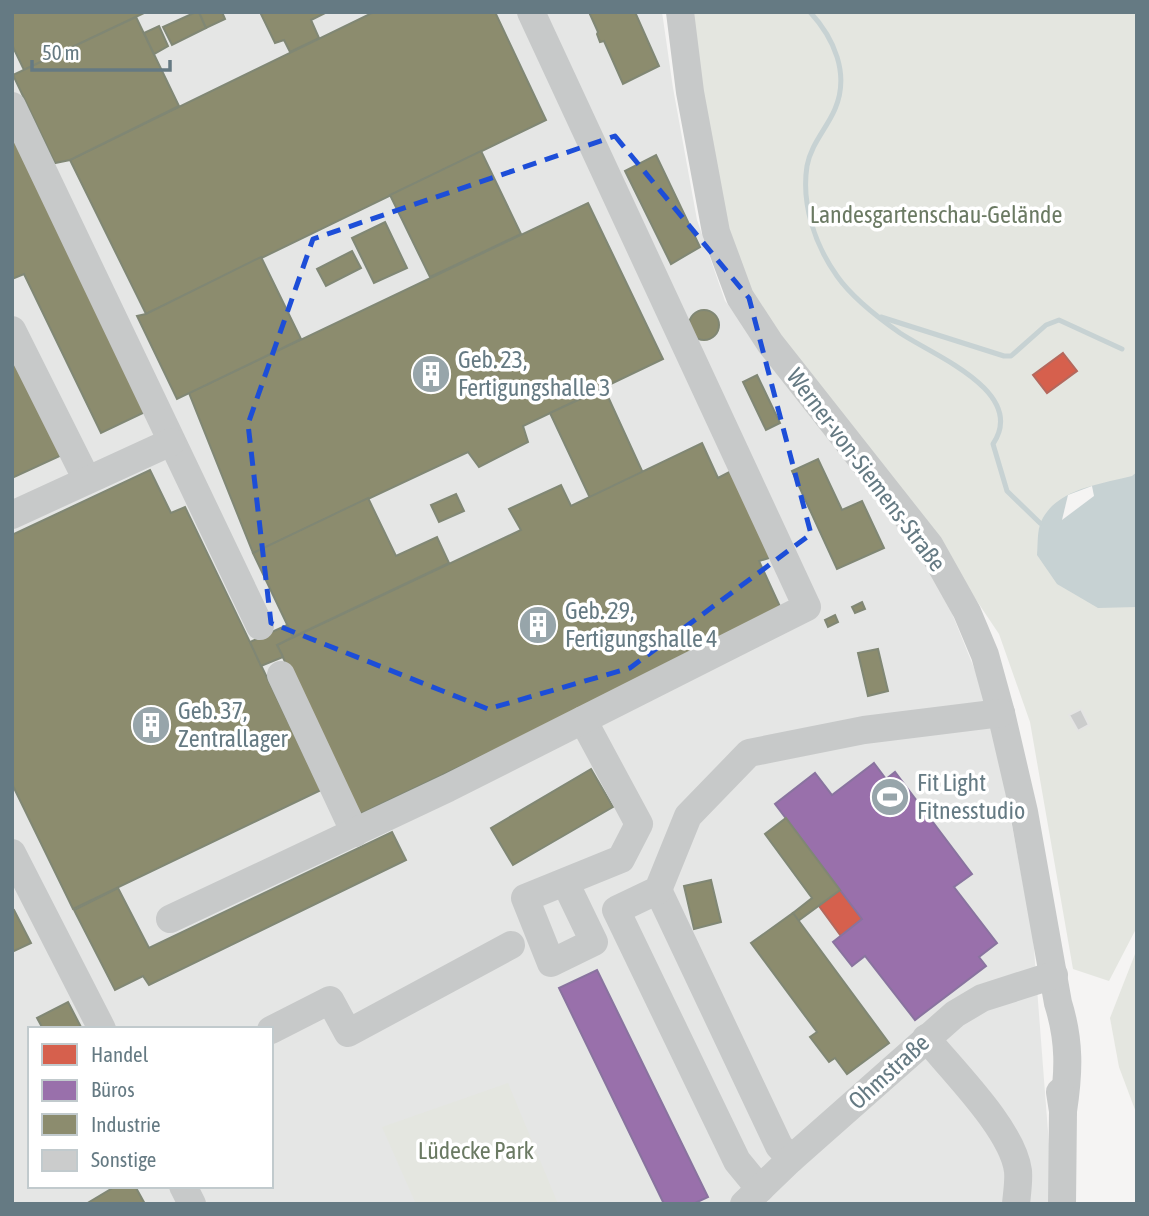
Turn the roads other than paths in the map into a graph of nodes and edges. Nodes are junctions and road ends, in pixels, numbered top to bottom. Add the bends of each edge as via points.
1 (531, 12) edge
2 (680, 12) edge
3 (12, 106) edge
4 (12, 330) edge
5 (171, 442) junction
6 (87, 481) junction
7 (12, 515) edge
8 (260, 626) dead end
9 (281, 675) dead end
10 (1001, 713) junction
11 (583, 720) junction
12 (355, 833) junction
13 (12, 853) edge
14 (565, 882) dead end
15 (658, 890) junction
16 (170, 919) dead end
17 (511, 945) dead end
18 (1054, 975) junction
19 (101, 1027) edge
20 (273, 1029) edge
21 (926, 1038) junction
22 (790, 1159) junction
23 (184, 1188) edge
24 (752, 1196) edge
25 (192, 1204) edge
26 (1016, 1204) edge
27 (1062, 1204) edge

1 - 11 street via 807,607
2 - 10 street, Werner-von-Siemens-Straße via 716,232 740,297 769,343 930,546 967,611
3 - 5 street
4 - 6 street
5 - 6 street
5 - 8 street
6 - 7 street
9 - 12 street
10 - 15 street via 864,730 749,753 688,816
10 - 18 street, Werner-von-Siemens-Straße
11 - 12 street
11 - 14 street via 639,824 621,859
12 - 16 street
13 - 19 street
15 - 22 street via 779,1146
15 - 24 street via 616,910
17 - 20 street via 348,1033 330,1000
18 - 21 street, Ohmstraße via 982,998
18 - 27 street, Werner-von-Siemens-Straße via 1069,1072 1063,1111
21 - 22 street, Ohmstraße
21 - 26 street via 1009,1142 1018,1171
22 - 24 street, Ohmstraße
23 - 25 street

